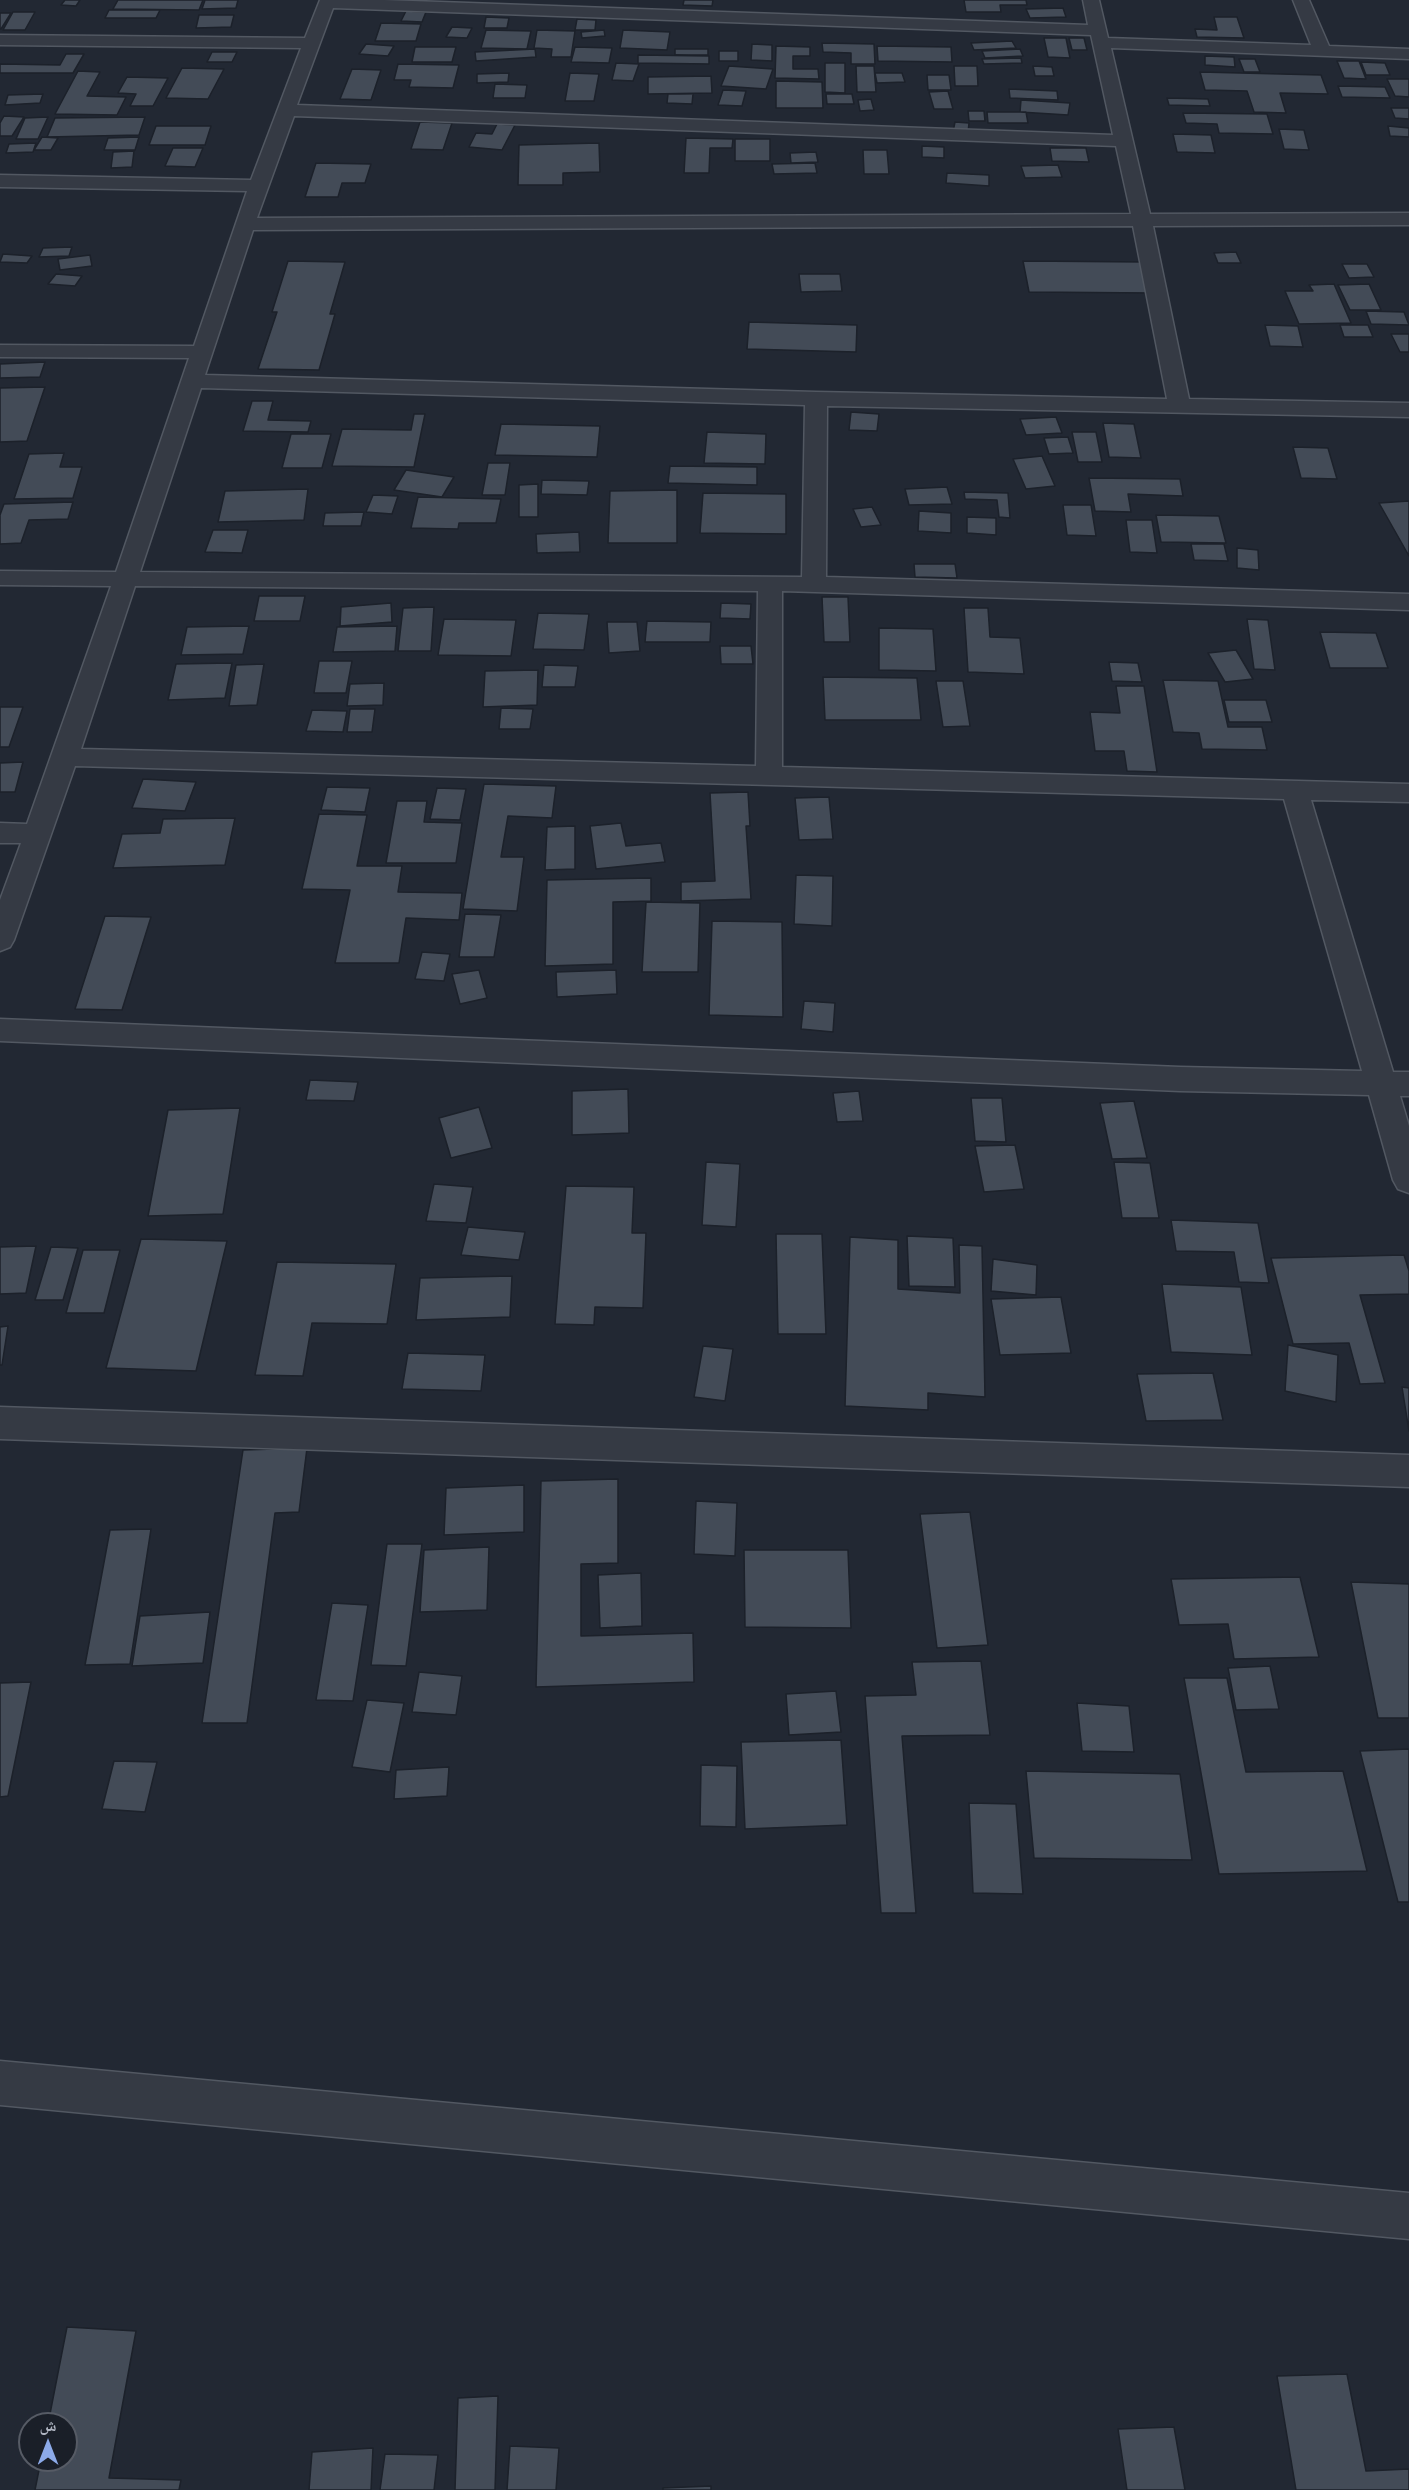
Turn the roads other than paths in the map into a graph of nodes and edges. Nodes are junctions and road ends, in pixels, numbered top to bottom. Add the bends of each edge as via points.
1 (1091, 0) edge
2 (1301, 0) edge
3 (327, 2) edge
4 (1100, 37) junction
5 (0, 40) edge
6 (311, 44) junction
7 (1322, 50) junction
8 (1409, 54) edge
9 (289, 110) junction
10 (1125, 141) junction
11 (0, 181) edge
12 (258, 186) junction
13 (1409, 219) edge
14 (1142, 220) junction
15 (247, 224) junction
16 (0, 351) edge
17 (203, 352) junction
18 (194, 381) junction
19 (816, 399) junction
20 (1179, 405) junction
21 (1409, 410) edge
22 (0, 578) edge
23 (124, 580) junction
24 (770, 583) junction
25 (814, 584) junction
26 (1409, 602) edge
27 (65, 757) junction
28 (769, 776) junction
29 (1295, 791) junction
30 (1409, 794) edge
31 (0, 833) edge
32 (37, 834) junction
33 (0, 940) edge
34 (0, 1030) edge
35 (1394, 1084) edge
36 (1409, 1180) edge
37 (0, 1423) edge
38 (1409, 1471) edge
39 (0, 2084) edge
40 (1409, 2216) edge

1 - 4 street
2 - 7 street
3 - 4 street
3 - 6 street
4 - 7 street
4 - 10 street
5 - 6 street
6 - 9 street
7 - 8 street
9 - 10 street
9 - 12 street
10 - 14 street
11 - 12 street
12 - 15 street
13 - 14 street
14 - 15 street
14 - 20 street
15 - 17 street
16 - 17 street
17 - 18 street
18 - 19 street
18 - 23 street
19 - 20 street
19 - 25 street
20 - 21 street
22 - 23 street
23 - 24 street
23 - 27 street
24 - 25 street
24 - 28 street
25 - 26 street
27 - 28 street
27 - 32 street
28 - 29 street
29 - 30 street
29 - 35 street
31 - 32 street
32 - 33 street
34 - 35 street via 1156,1078
35 - 36 street
37 - 38 street
39 - 40 street

